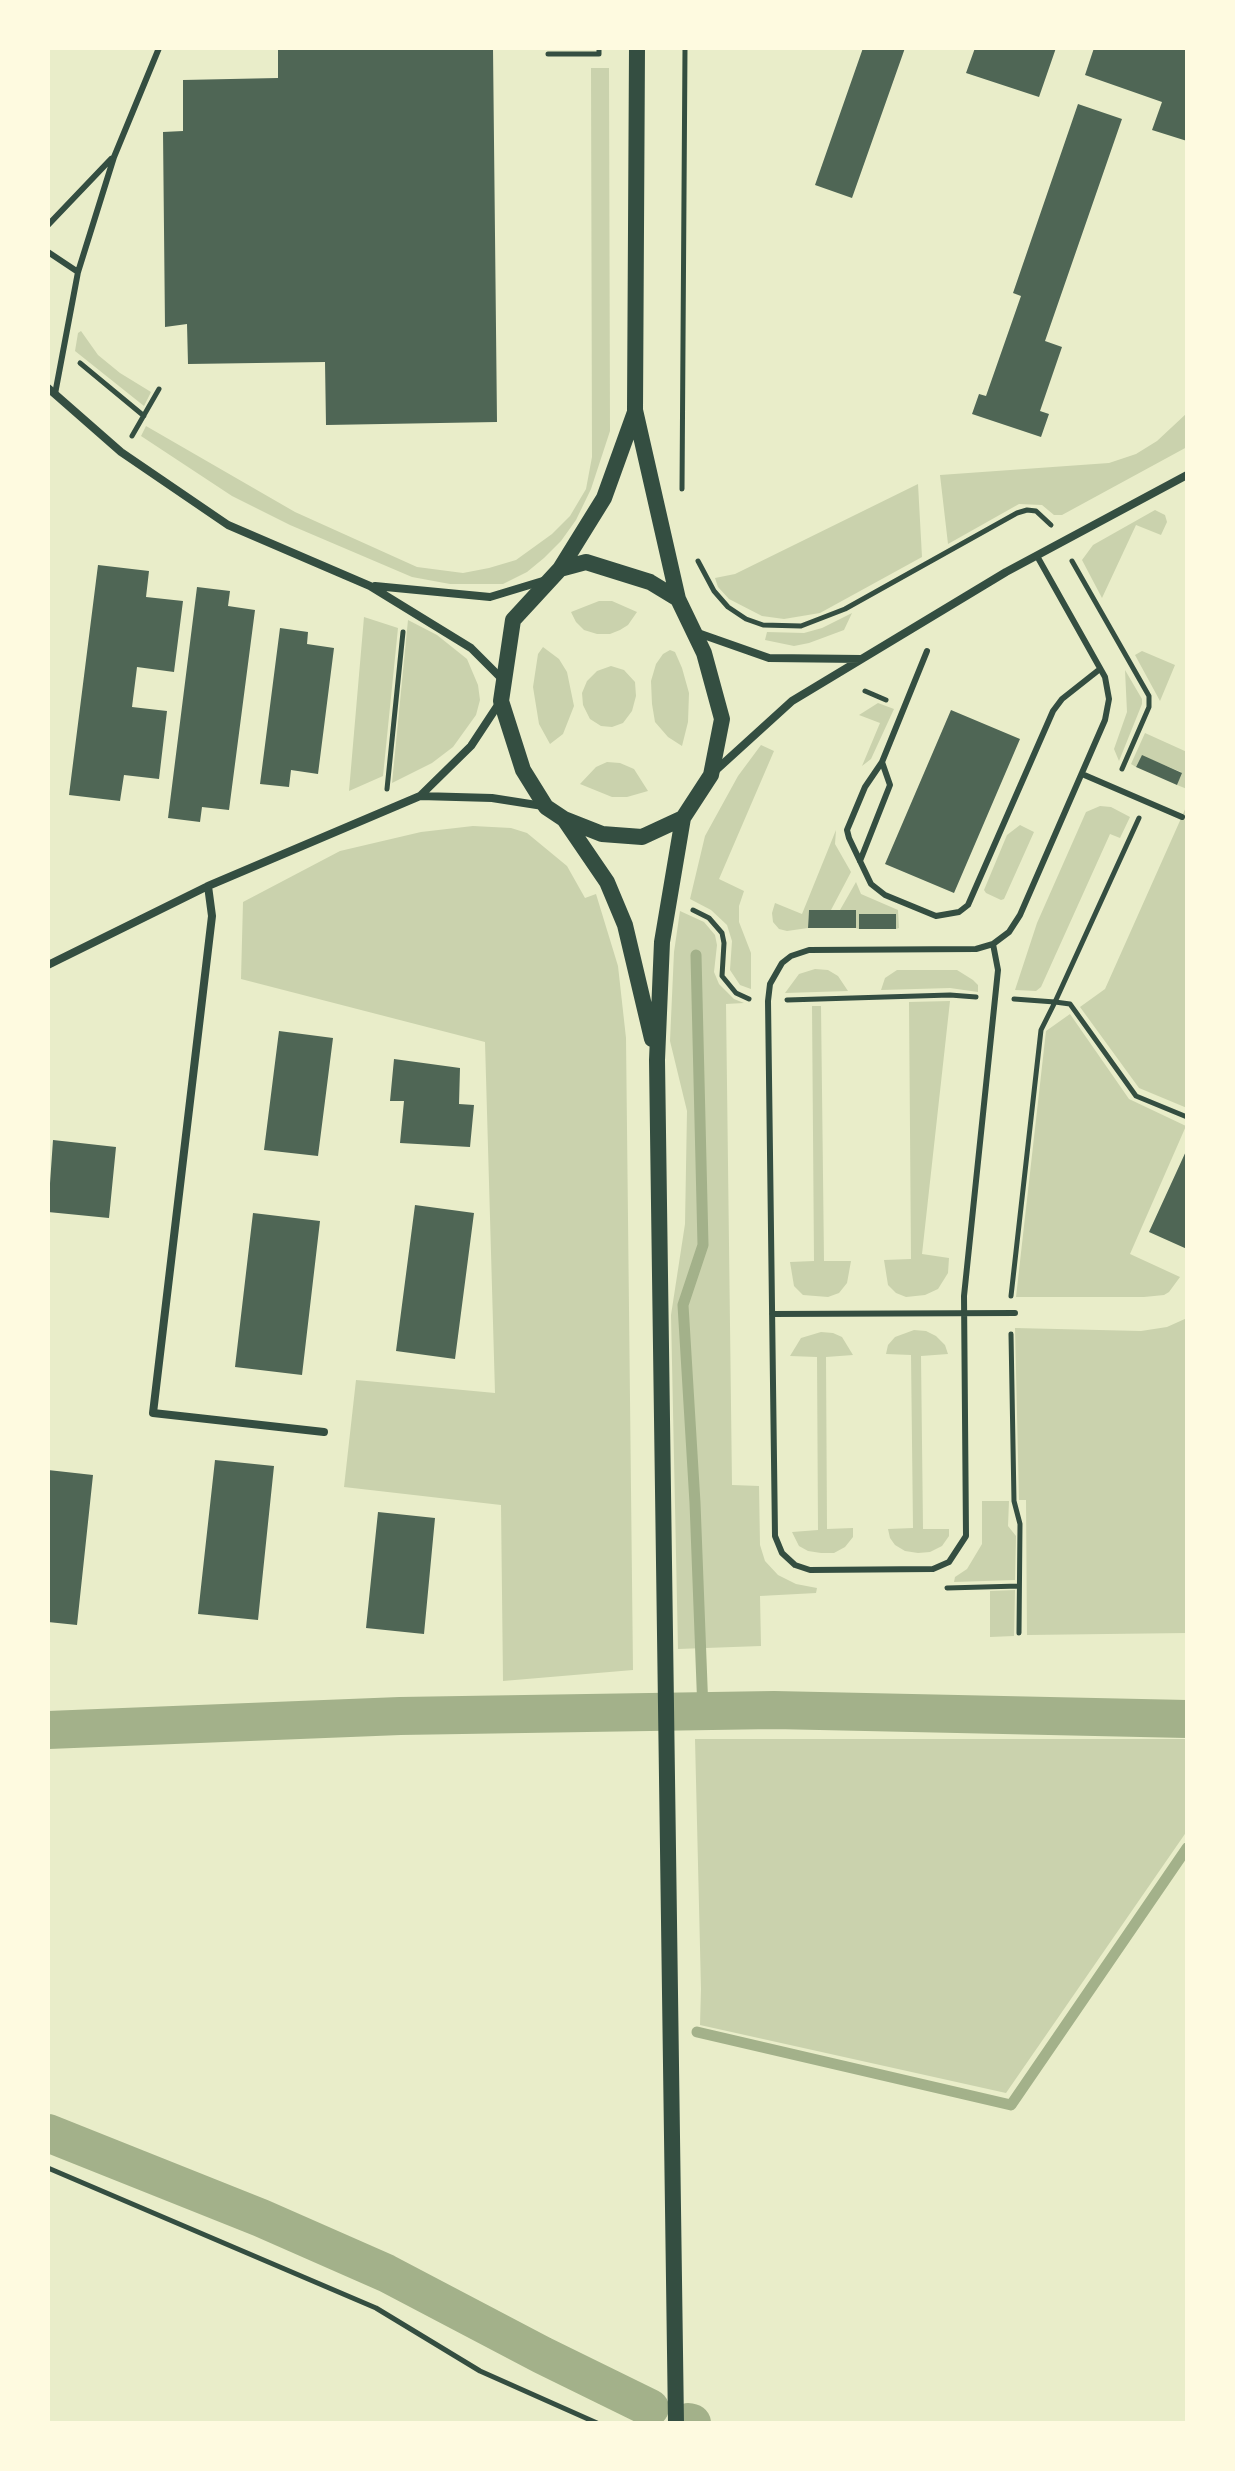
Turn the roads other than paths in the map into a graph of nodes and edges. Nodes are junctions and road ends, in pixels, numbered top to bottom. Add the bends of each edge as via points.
1 (159, 48) edge
2 (637, 48) edge
3 (114, 157) junction
4 (48, 225) edge
5 (48, 252) edge
6 (78, 272) junction
7 (51, 391) edge
8 (635, 410) junction
9 (1187, 475) edge
10 (1037, 556) junction
11 (553, 575) junction
12 (370, 586) junction
13 (678, 599) junction
14 (694, 632) junction
15 (927, 651) dead end
16 (861, 659) junction
17 (1100, 669) junction
18 (503, 680) junction
19 (501, 701) junction
20 (882, 762) junction
21 (1082, 774) junction
22 (711, 775) junction
23 (420, 796) junction
24 (546, 807) junction
25 (1182, 817) dead end
26 (683, 818) junction
27 (564, 819) junction
28 (860, 861) junction
29 (208, 886) junction
30 (993, 944) junction
31 (48, 965) edge
32 (657, 1060) junction
33 (964, 1313) junction
34 (1015, 1313) dead end
35 (772, 1314) junction
36 (324, 1432) dead end
37 (676, 2423) edge

1 - 3 lane
2 - 8 main road
3 - 4 lane
3 - 6 lane
5 - 6 lane
6 - 7 lane
7 - 12 street via 121,452 228,525
8 - 11 main road via 604,498
8 - 13 main road
9 - 10 street
10 - 16 street
10 - 17 lane
11 - 12 street via 490,597
11 - 13 main road via 586,562 650,582
11 - 18 main road via 513,620
12 - 18 street via 471,648
13 - 14 main road
14 - 16 street via 769,658
14 - 22 main road via 722,719
15 - 20 lane
16 - 22 street via 792,701
17 - 21 lane via 1109,699
17 - 28 lane via 1053,711 968,905 950,916 936,916 877,890
18 - 19 main road
19 - 23 street via 471,746
19 - 24 main road via 523,770
20 - 28 lane via 890,785
20 - 28 lane via 847,830
21 - 25 lane
21 - 30 lane via 1020,915
22 - 26 main road
23 - 24 street via 492,798
23 - 29 street
24 - 27 main road
26 - 27 main road via 642,837 602,834
26 - 32 main road via 662,942
27 - 32 main road via 607,882 625,925
29 - 31 street
29 - 36 street via 212,916 153,1413
30 - 33 lane via 998,970
30 - 35 lane via 976,949 809,950 791,956 774,974 768,1001
32 - 37 main road
33 - 34 lane
33 - 35 lane
33 - 35 lane via 966,1536 949,1562 933,1569 810,1570 782,1553 775,1536

